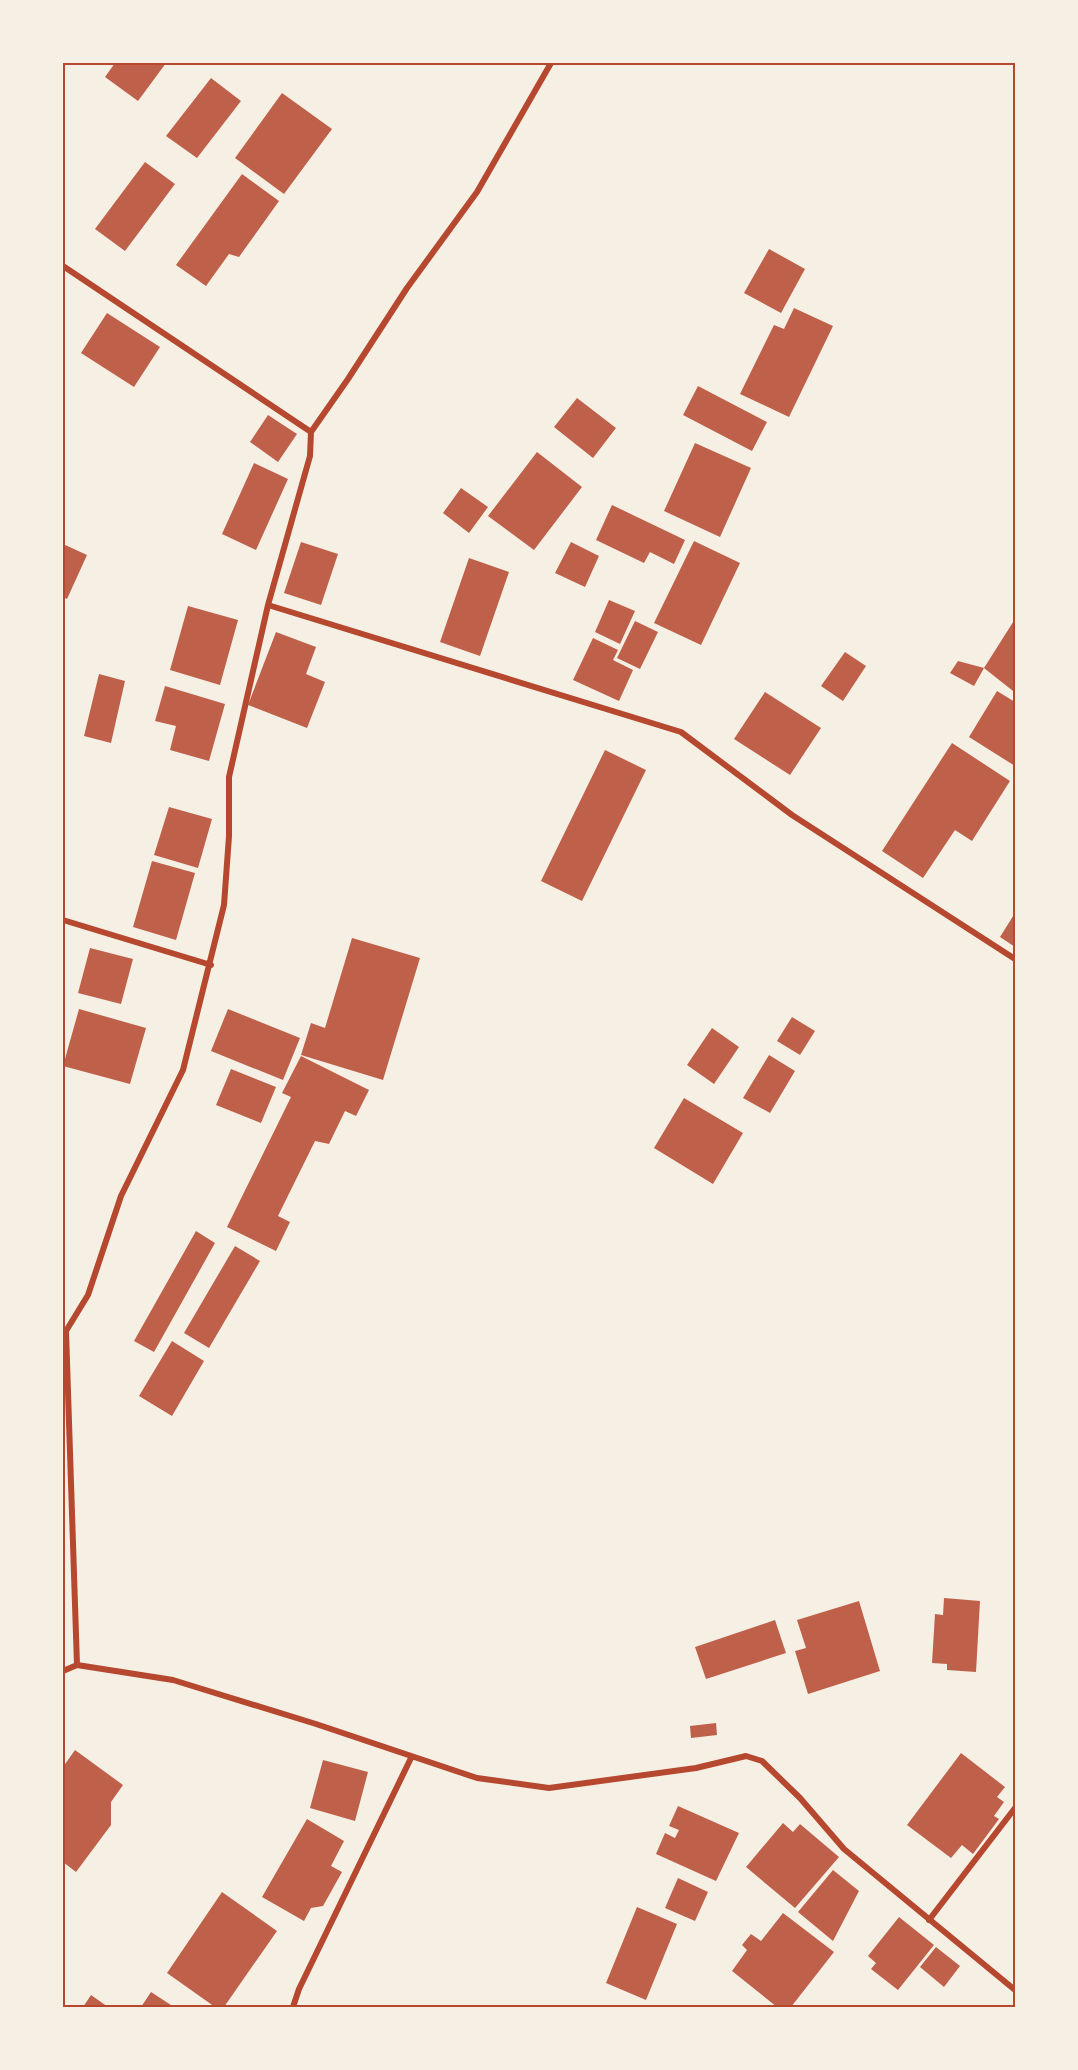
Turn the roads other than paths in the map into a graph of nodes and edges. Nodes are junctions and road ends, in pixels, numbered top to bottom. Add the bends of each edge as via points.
1 (551, 63) edge
2 (63, 266) edge
3 (311, 432) junction
4 (268, 604) junction
5 (63, 920) edge
6 (1015, 959) edge
7 (211, 965) junction
8 (65, 1330) edge
9 (76, 1665) junction
10 (63, 1671) edge
11 (411, 1758) junction
12 (1015, 1808) edge
13 (929, 1920) junction
14 (1015, 1990) edge
15 (293, 2007) edge

1 - 3 street via 477,192
2 - 3 street
3 - 4 street via 310,456
4 - 6 street via 681,732 792,815
4 - 7 street via 229,777 224,905
5 - 7 street
7 - 8 street via 183,1070 121,1196 88,1295
8 - 9 street
9 - 10 street
9 - 11 street via 173,1680
11 - 13 street via 477,1778 549,1788 696,1768 746,1756 762,1761 844,1849
11 - 15 street
12 - 13 street
13 - 14 street

